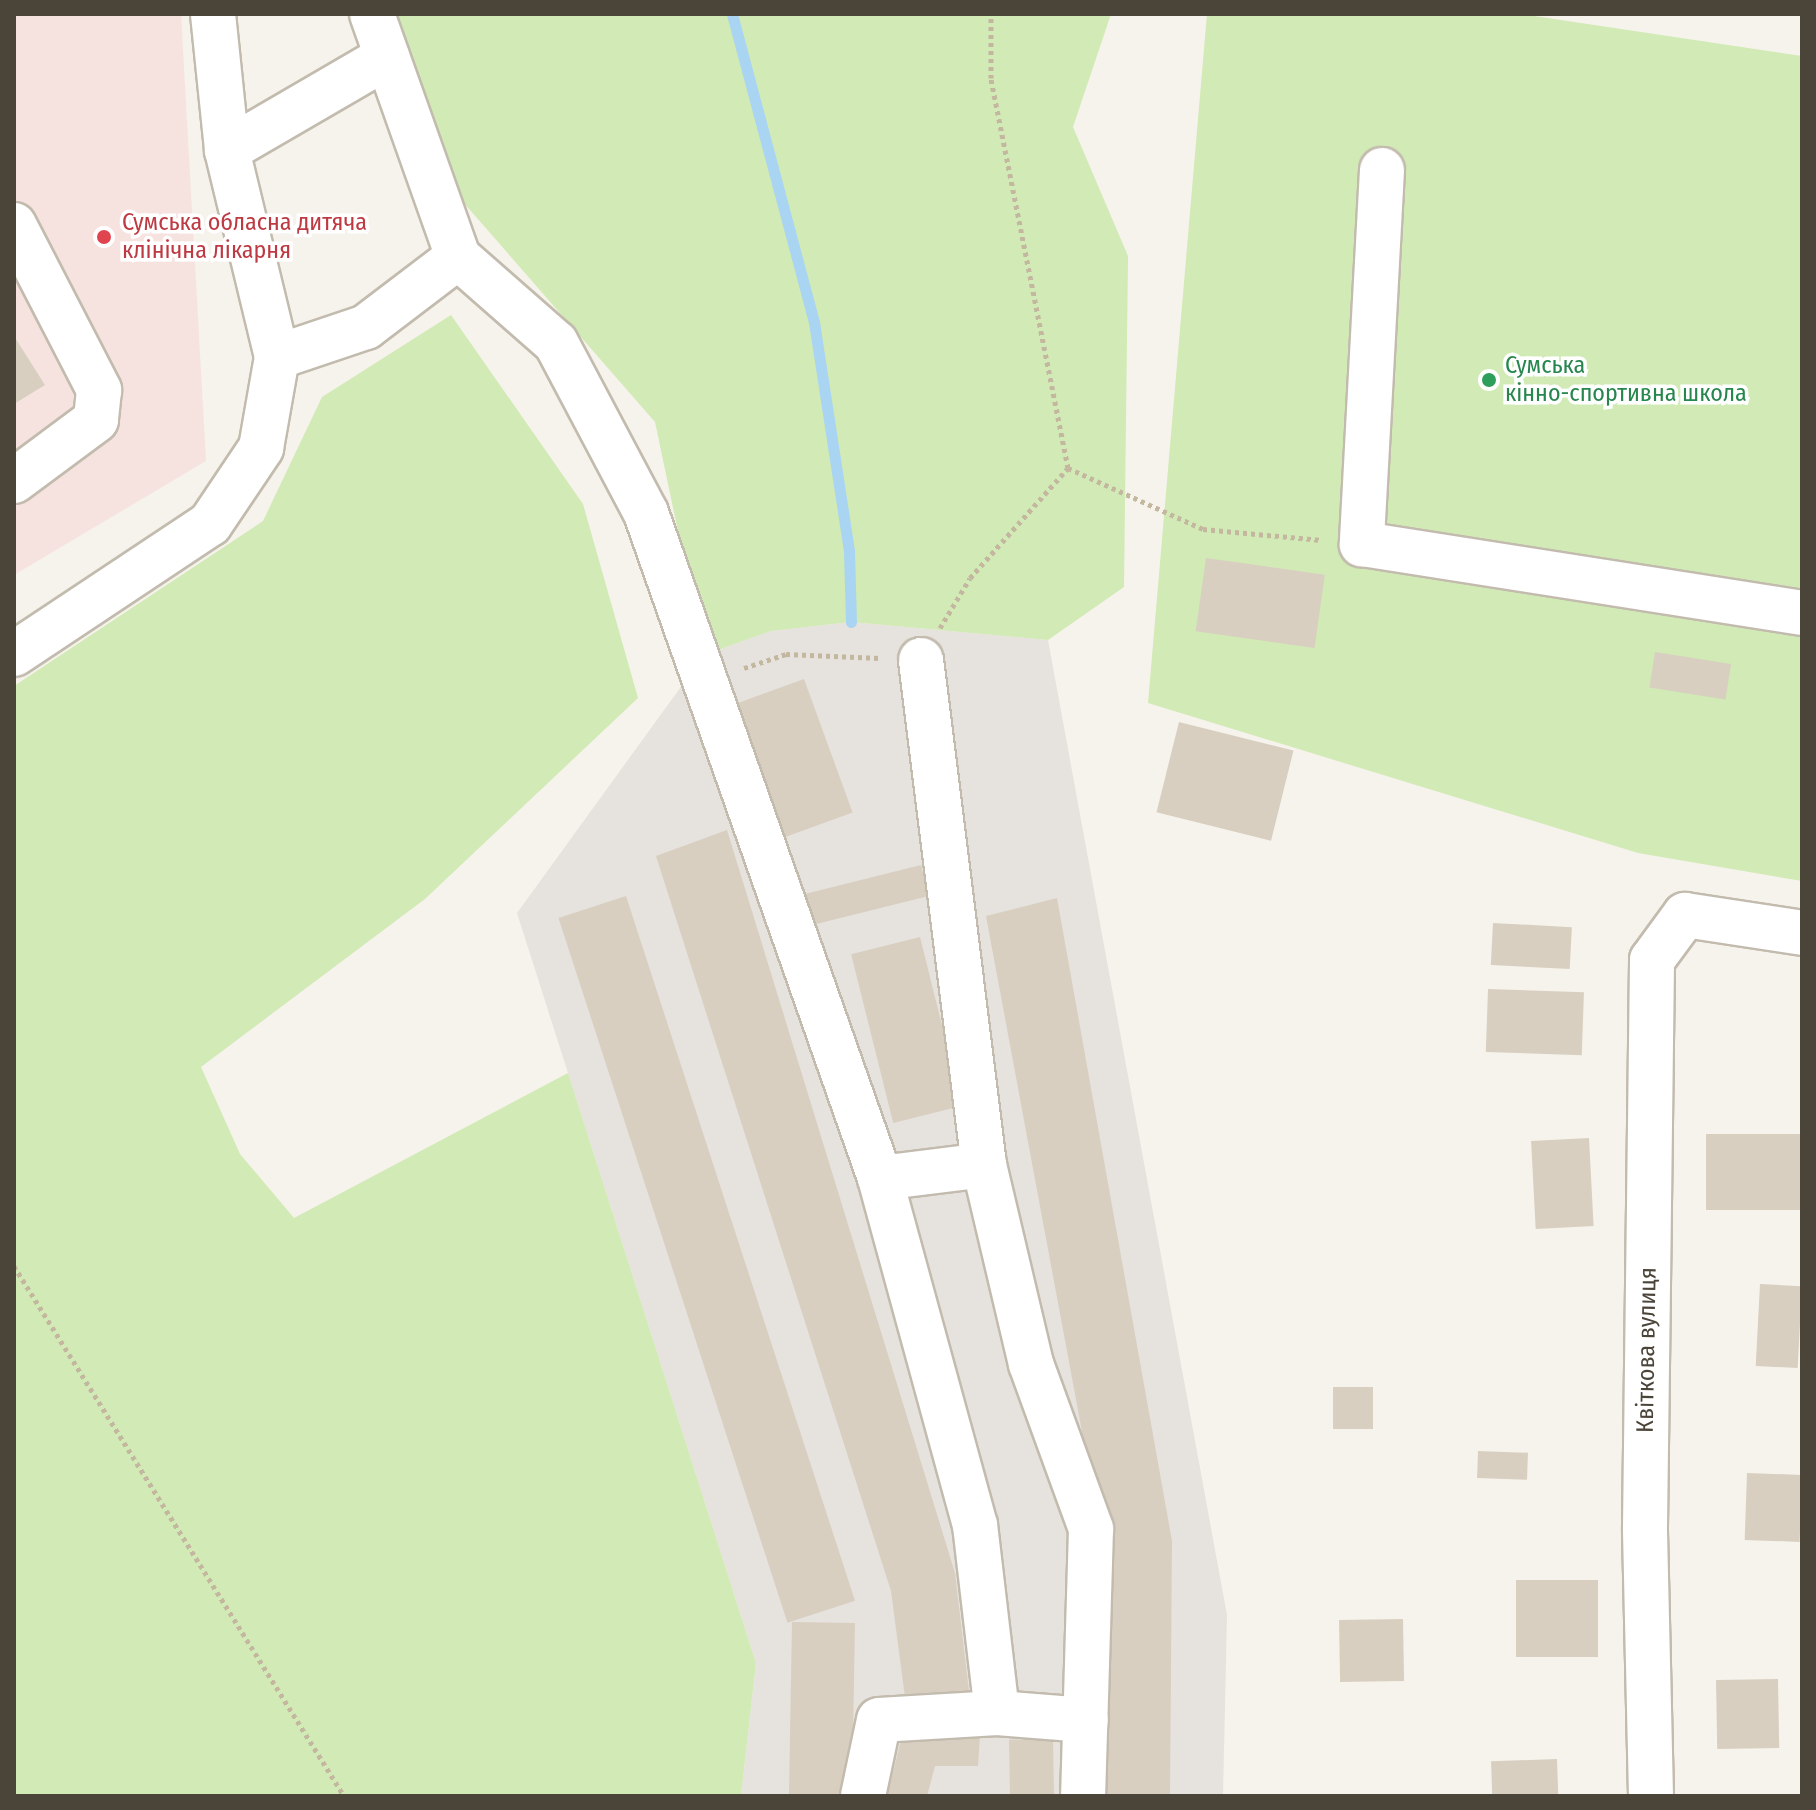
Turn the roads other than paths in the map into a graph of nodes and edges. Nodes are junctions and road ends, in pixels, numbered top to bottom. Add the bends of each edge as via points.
1 (213, 14) edge
2 (372, 14) edge
3 (387, 57) junction
4 (227, 150) junction
5 (1382, 170) dead end
6 (14, 225) edge
7 (458, 257) junction
8 (277, 357) junction
9 (14, 481) edge
10 (1802, 613) edge
11 (14, 654) edge
12 (921, 660) road end
13 (1802, 933) edge
14 (984, 1165) junction
15 (880, 1178) junction
16 (997, 1713) junction
17 (1086, 1720) junction
18 (863, 1796) edge
19 (1083, 1796) edge
20 (1651, 1796) edge

1 - 4 street
2 - 3 street
3 - 4 street
3 - 7 street
4 - 8 street
5 - 10 street via 1362,544
6 - 9 street via 99,390 96,420
7 - 8 street via 366,327
7 - 15 street via 556,343 646,513
8 - 11 street via 261,448 210,524
12 - 14 street
13 - 20 street, Квіткова вулиця via 1685,915 1652,960 1645,1527
14 - 15 street
14 - 17 street via 1031,1364 1091,1529
15 - 16 street via 975,1525
16 - 17 street
16 - 18 street via 879,1720
17 - 19 street

